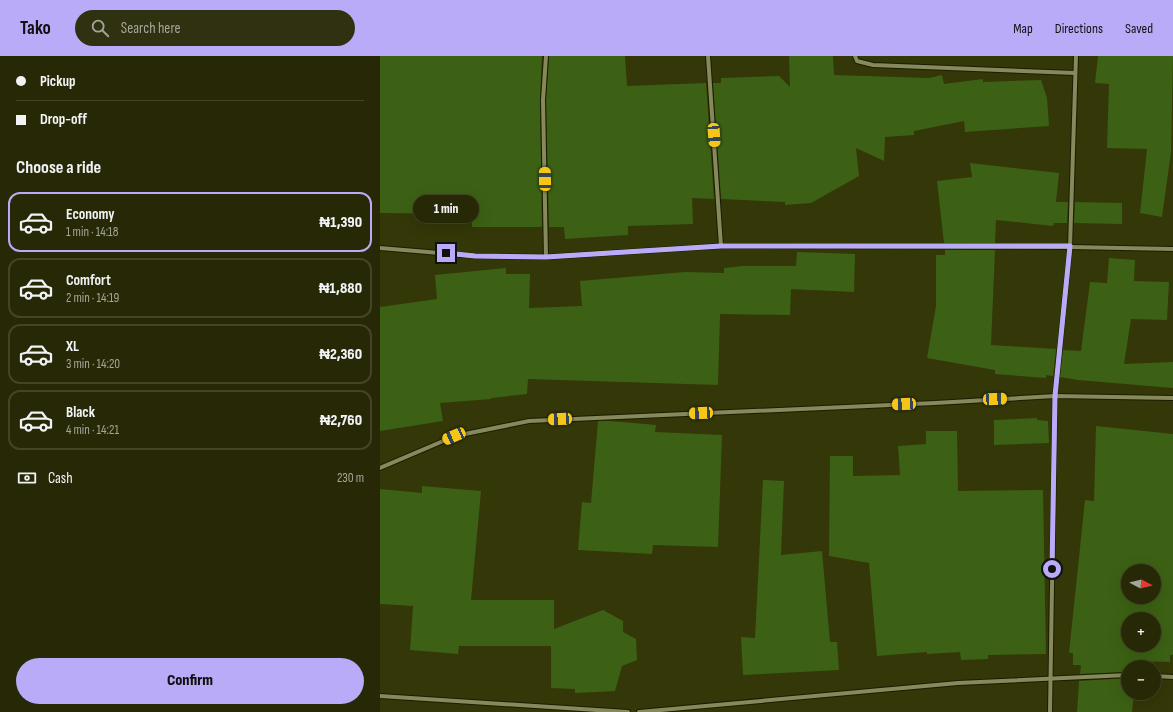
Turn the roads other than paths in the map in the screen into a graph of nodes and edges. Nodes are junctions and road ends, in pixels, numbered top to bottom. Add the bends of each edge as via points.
1 (546, 56) edge
2 (708, 56) edge
3 (855, 56) edge
4 (1076, 56) edge
5 (1075, 73) junction
6 (721, 246) junction
7 (1070, 246) junction
8 (380, 248) edge
9 (1173, 249) edge
10 (546, 257) junction
11 (1055, 396) junction
12 (1173, 398) edge
13 (380, 468) edge
14 (1121, 675) edge
15 (1161, 677) edge
16 (1173, 678) edge
17 (1050, 679) junction
18 (380, 696) edge
19 (628, 712) edge
20 (639, 712) edge
21 (1050, 712) edge

1 - 10 street
2 - 6 street
3 - 5 street via 857,61 873,65
4 - 5 street
5 - 7 street
6 - 7 street
6 - 10 street
7 - 9 street
7 - 11 street
8 - 10 street via 475,256
11 - 12 street
11 - 13 street via 529,421 454,436
11 - 17 street
14 - 17 street
15 - 16 street
17 - 20 street via 958,683
17 - 21 street
18 - 19 street

